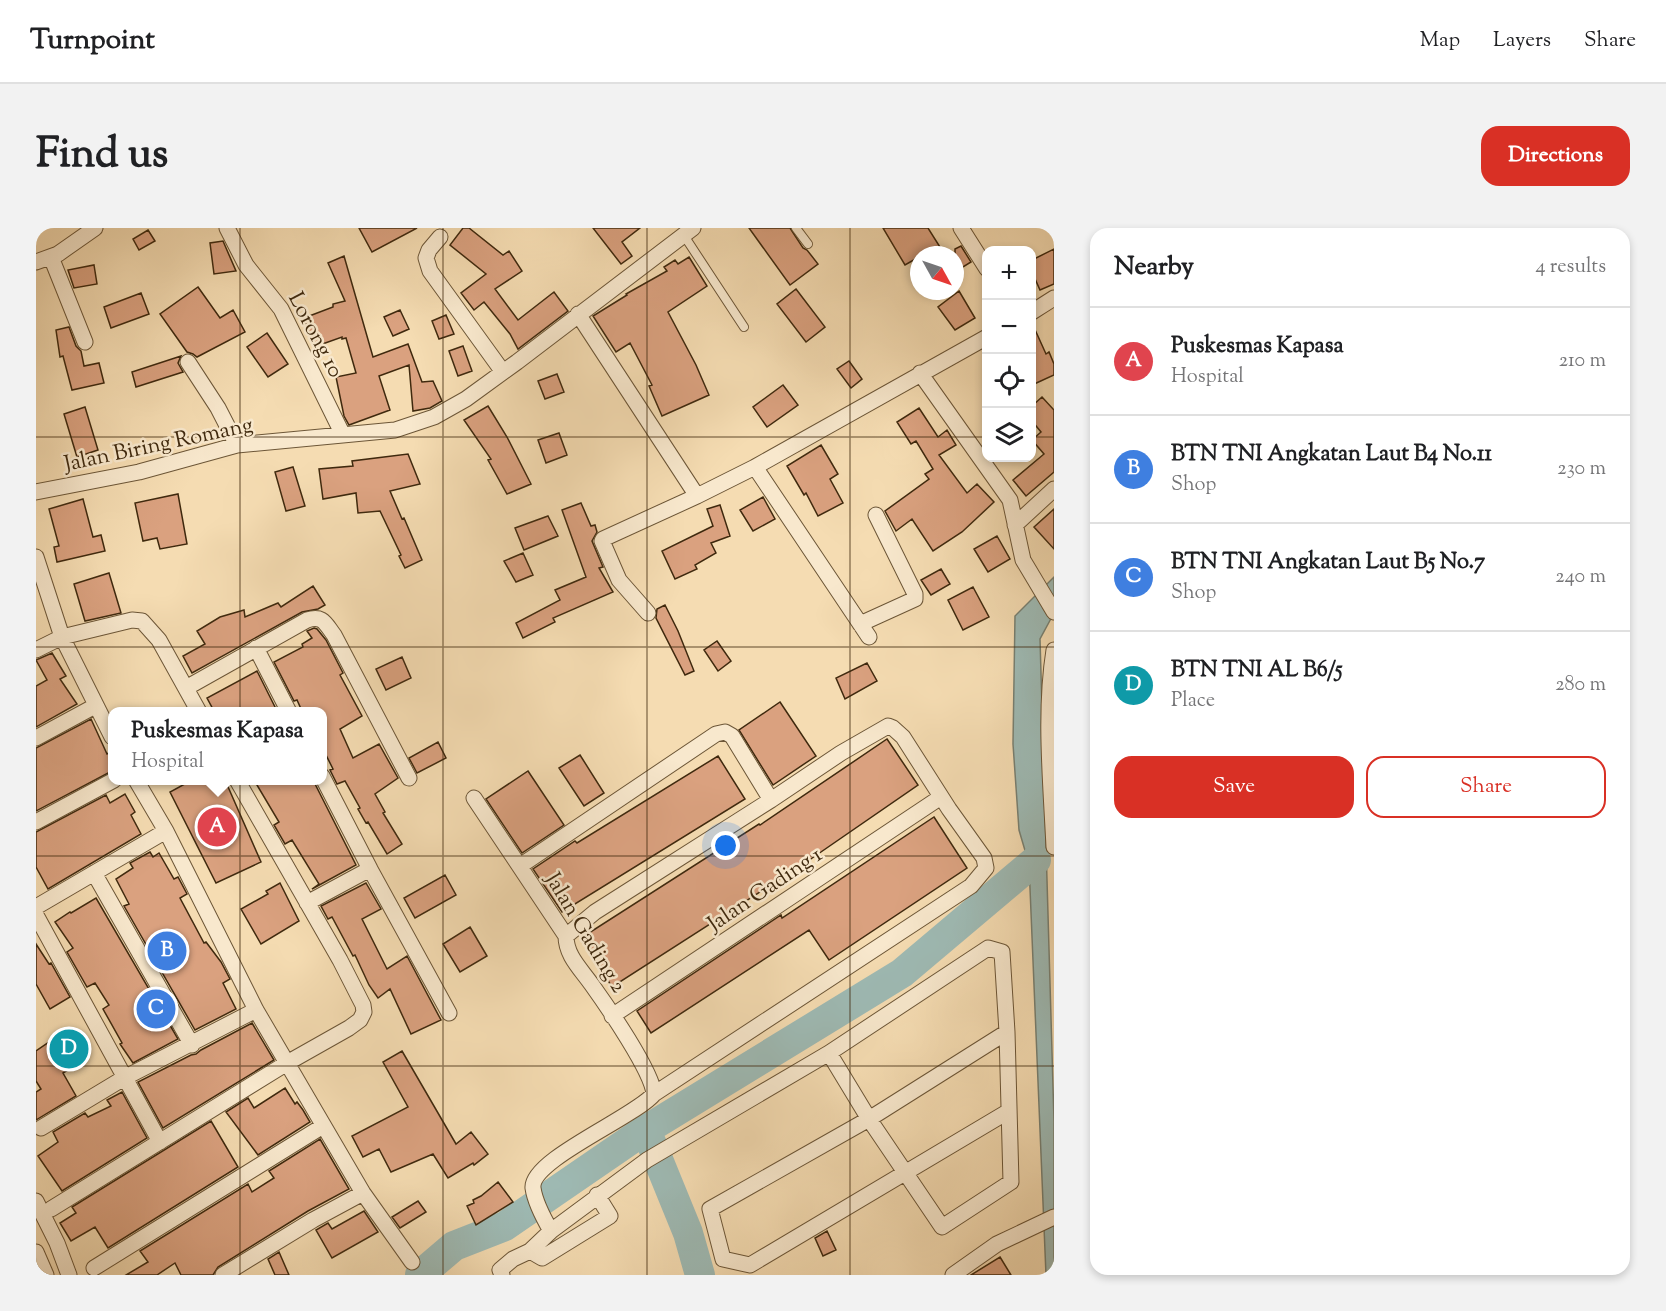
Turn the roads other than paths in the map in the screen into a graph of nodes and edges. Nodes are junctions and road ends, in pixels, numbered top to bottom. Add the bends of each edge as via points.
1 (95, 228) edge
2 (227, 228) edge
3 (796, 228) edge
4 (961, 228) edge
5 (682, 232) edge
6 (440, 237) dead end
7 (808, 244) dead end
8 (51, 257) junction
9 (982, 261) edge
10 (36, 262) edge
11 (1054, 298) edge
12 (1036, 309) edge
13 (578, 314) junction
14 (744, 327) dead end
15 (982, 340) edge
16 (85, 342) dead end
17 (188, 362) dead end
18 (503, 372) junction
19 (920, 373) junction
20 (343, 435) junction
21 (237, 445) junction
22 (755, 467) junction
23 (1054, 489) edge
24 (36, 492) edge
25 (697, 496) junction
26 (876, 515) dead end
27 (1015, 525) junction
28 (36, 557) edge
29 (1054, 612) edge
30 (648, 613) dead end
31 (62, 637) junction
32 (256, 648) junction
33 (36, 650) edge
34 (1054, 650) edge
35 (1052, 672) edge
36 (186, 688) junction
37 (95, 706) junction
38 (197, 707) edge
39 (287, 707) edge
40 (108, 730) edge
41 (36, 738) edge
42 (409, 778) dead end
43 (108, 783) edge
44 (139, 785) edge
45 (240, 785) edge
46 (327, 785) edge
47 (941, 797) junction
48 (474, 798) dead end
49 (771, 800) junction
50 (36, 822) edge
51 (166, 831) junction
52 (1054, 848) edge
53 (520, 866) junction
54 (370, 869) junction
55 (94, 873) junction
56 (307, 903) junction
57 (36, 907) edge
58 (36, 915) edge
59 (566, 936) junction
60 (256, 1010) junction
61 (449, 1013) dead end
62 (612, 1016) junction
63 (1007, 1032) junction
64 (192, 1045) junction
65 (829, 1053) junction
66 (287, 1063) junction
67 (124, 1078) junction
68 (654, 1094) junction
69 (1009, 1110) junction
70 (869, 1119) junction
71 (323, 1126) junction
72 (41, 1128) dead end
73 (160, 1142) junction
74 (905, 1173) junction
75 (363, 1192) junction
76 (597, 1195) junction
77 (36, 1201) edge
78 (51, 1209) dead end
79 (1054, 1217) edge
80 (547, 1224) junction
81 (530, 1251) junction
82 (36, 1252) edge
83 (412, 1262) dead end
84 (94, 1268) dead end
85 (46, 1275) edge
86 (69, 1275) edge
87 (223, 1275) edge
88 (502, 1275) edge
89 (953, 1275) edge

1 - 8 street
2 - 20 street, Lorong 10 via 248,269 281,309
3 - 7 lane
4 - 9 street
5 - 13 street, Jalan Biring Romang
5 - 14 lane
6 - 18 street via 426,258 430,271
8 - 10 street
8 - 16 street
11 - 12 street
13 - 18 street, Jalan Biring Romang
13 - 25 street
15 - 19 street
17 - 21 street
18 - 20 street, Jalan Biring Romang via 450,408 409,427
19 - 22 street
19 - 27 street via 1010,500
20 - 21 street, Jalan Biring Romang
21 - 24 street, Jalan Biring Romang via 139,472
22 - 25 street
22 - 26 street via 864,631 915,599
23 - 27 street
25 - 30 street via 602,541 619,579
27 - 29 street via 1023,560
28 - 31 street
31 - 33 street
31 - 36 street via 142,621 159,640
31 - 37 street
32 - 36 street
32 - 39 street
32 - 42 street via 307,620 316,617 324,621
34 - 35 street
35 - 52 street via 1050,762
36 - 38 street
37 - 40 street
37 - 41 street
43 - 50 street
44 - 51 street
45 - 56 street
46 - 54 street
47 - 49 street via 903,737 888,726
47 - 62 street, Jalan Gading 1
47 - 68 street via 984,858 986,868 981,876
48 - 53 street, Jalan Gading 2
49 - 53 street via 732,736 725,732 716,734
49 - 59 street via 595,912
51 - 55 street
51 - 60 street
53 - 59 street, Jalan Gading 2
54 - 56 street
54 - 61 street
55 - 57 street
55 - 64 street
56 - 66 street via 364,1012 349,1028
58 - 67 street
59 - 62 street, Jalan Gading 2 via 566,948
60 - 64 street
60 - 66 street
62 - 68 street, Jalan Gading 2 via 645,1068
63 - 65 street via 1002,952 988,948
63 - 69 street
63 - 70 street
64 - 67 street
65 - 70 street
65 - 76 street via 669,1145
66 - 71 street
66 - 73 street
67 - 72 street
67 - 73 street
68 - 80 street via 536,1176 533,1187
69 - 74 street
69 - 74 street via 1011,1182 942,1227
70 - 74 street
70 - 74 street via 710,1209 723,1259 750,1265
71 - 75 street
71 - 84 street
73 - 78 street
75 - 83 street
75 - 87 street
76 - 80 street
76 - 81 street via 610,1216 542,1258
77 - 86 street
79 - 89 street via 997,1244
80 - 81 street
81 - 88 street via 500,1270
82 - 85 street

